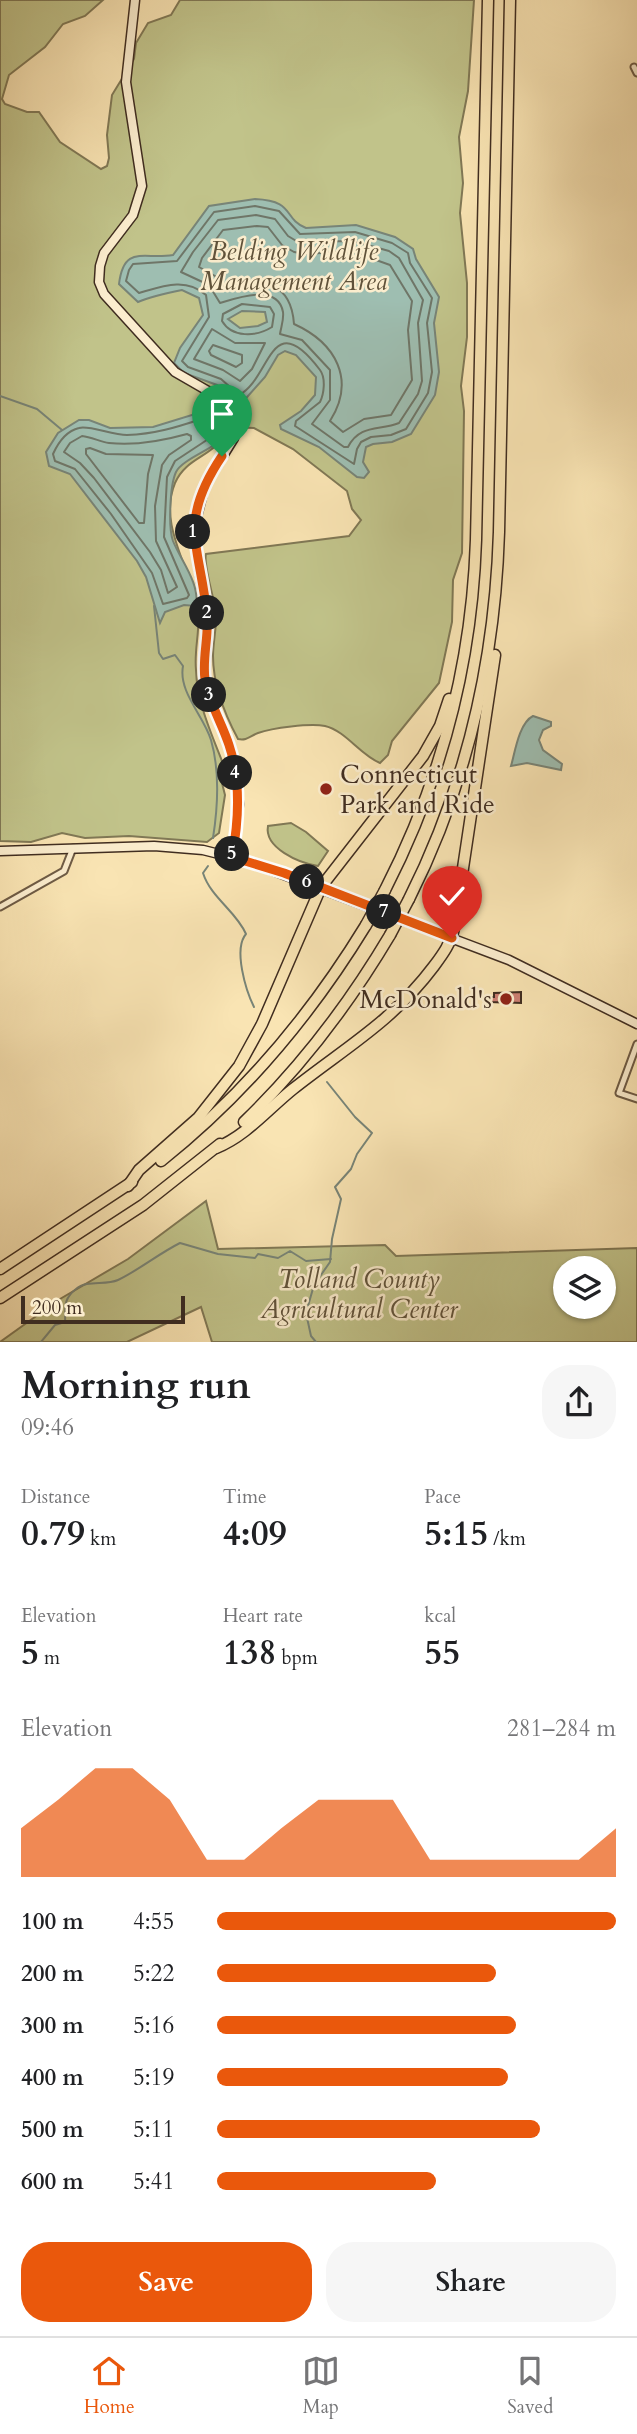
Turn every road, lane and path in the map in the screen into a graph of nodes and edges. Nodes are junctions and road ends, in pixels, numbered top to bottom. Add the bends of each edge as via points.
1 (135, 0) edge
2 (488, 0) edge
3 (510, 0) edge
4 (492, 630) junction
5 (462, 670) junction
6 (72, 848) junction
7 (0, 851) edge
8 (232, 857) junction
9 (321, 887) junction
10 (0, 907) edge
11 (452, 938) junction
12 (637, 1024) edge
13 (637, 1044) edge
14 (637, 1099) edge
15 (216, 1147) junction
16 (128, 1186) junction
17 (0, 1269) edge
18 (0, 1298) edge

1 - 8 street via 126,82 142,186 129,223 104,253 99,282 104,295 175,372 220,396 237,418 234,438 205,485 193,532 207,618 205,680 229,743 239,804
2 - 5 highway via 476,553
3 - 4 highway via 499,532
4 - 11 highway via 494,659
4 - 15 highway, bridge via 463,765 409,899 323,1036 263,1104
5 - 9 highway via 423,756
5 - 16 highway, bridge via 432,782 366,925 314,1004 257,1072 195,1133
6 - 7 street
6 - 8 street via 154,846
6 - 10 street via 64,871
8 - 9 street
9 - 11 street
9 - 16 highway via 239,1066 198,1118 139,1170
11 - 12 street via 529,969
11 - 15 highway via 391,1016 235,1138
13 - 14 street via 620,1093
15 - 18 highway via 149,1201
16 - 17 highway

